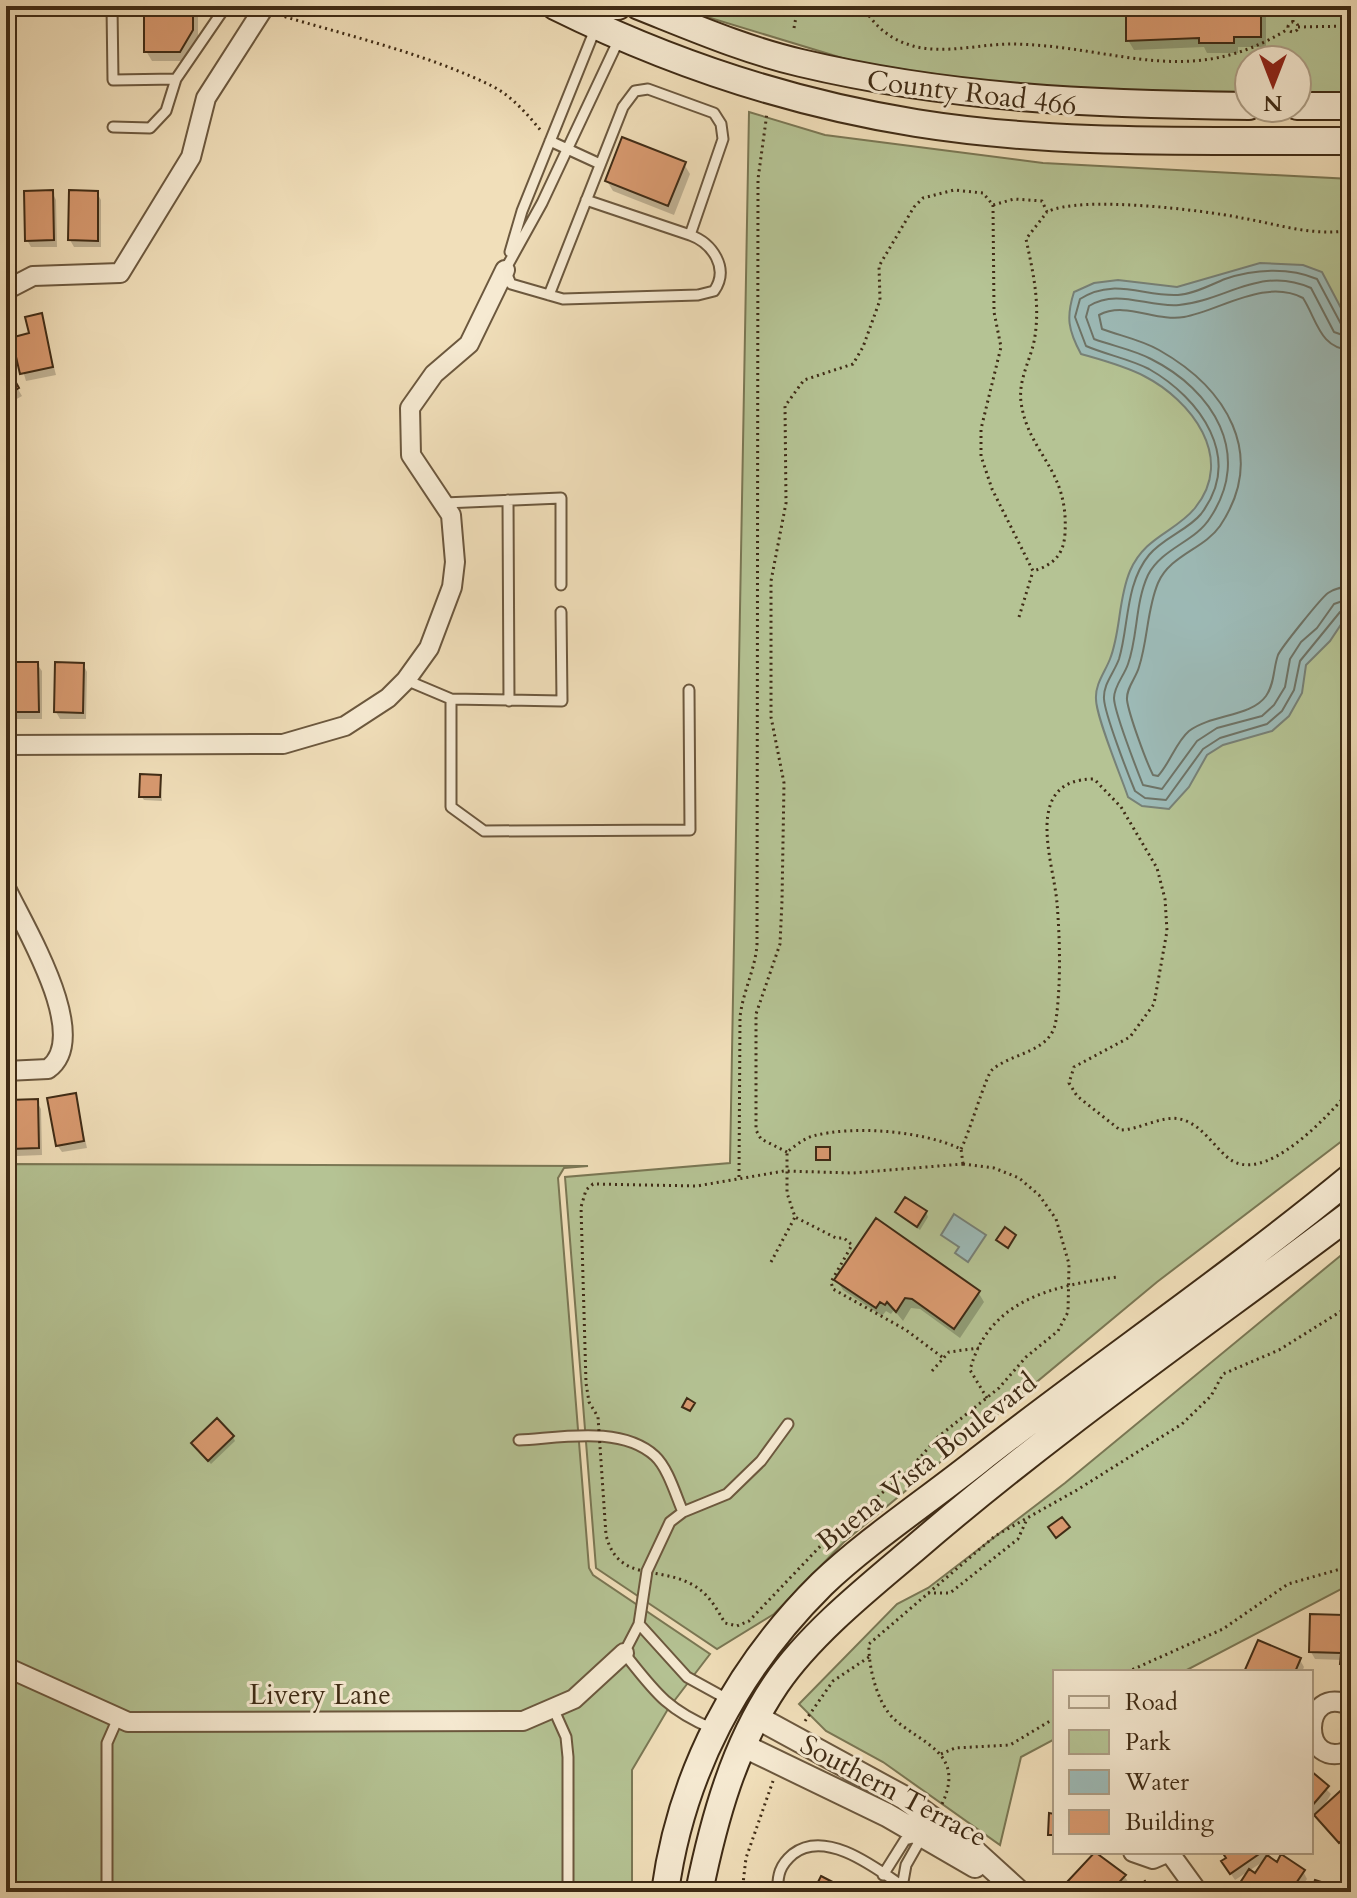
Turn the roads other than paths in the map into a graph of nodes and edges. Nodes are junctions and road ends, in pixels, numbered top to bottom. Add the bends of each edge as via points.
1 (112, 6) edge
2 (226, 6) edge
3 (555, 6) edge
4 (618, 6) edge
5 (639, 6) edge
6 (261, 7) edge
7 (600, 23) edge
8 (717, 36) junction
9 (176, 79) junction
10 (1233, 106) edge
11 (1313, 106) edge
12 (1351, 106) edge
13 (113, 127) dead end
14 (550, 141) junction
15 (1351, 141) edge
16 (567, 148) junction
17 (600, 164) junction
18 (586, 200) junction
19 (690, 235) junction
20 (505, 270) junction
21 (6, 290) edge
22 (549, 295) junction
23 (508, 500) junction
24 (443, 503) junction
25 (561, 585) dead end
26 (561, 612) dead end
27 (406, 680) junction
28 (689, 690) dead end
29 (451, 699) junction
30 (509, 701) junction
31 (6, 745) edge
32 (6, 888) edge
33 (6, 1071) edge
34 (1351, 1177) edge
35 (1351, 1214) edge
36 (788, 1424) dead end
37 (519, 1440) dead end
38 (683, 1512) junction
39 (639, 1624) junction
40 (624, 1653) junction
41 (6, 1667) edge
42 (730, 1701) junction
43 (1351, 1706) edge
44 (553, 1708) junction
45 (118, 1718) junction
46 (758, 1718) junction
47 (1313, 1719) edge
48 (713, 1729) junction
49 (1313, 1738) edge
50 (742, 1745) junction
51 (1351, 1750) edge
52 (929, 1826) junction
53 (1139, 1854) edge
54 (1164, 1854) edge
55 (1170, 1854) edge
56 (883, 1875) junction
57 (906, 1889) edge
58 (107, 1892) edge
59 (568, 1892) edge
60 (665, 1892) edge
61 (699, 1892) edge
62 (778, 1892) edge
63 (1018, 1892) edge
64 (1198, 1892) edge

1 - 9 lane via 113,80
2 - 9 lane
3 - 7 main road, County Road 466
4 - 7 main road
5 - 8 main road, County Road 466
6 - 21 street via 206,98 191,157 120,273 33,276
7 - 8 main road via 647,23
7 - 14 lane
7 - 15 main road, County Road 466 via 696,67 801,98 916,123 1112,139
7 - 16 lane
8 - 10 main road, County Road 466 via 798,62 917,87 1016,100
9 - 13 lane via 166,111 150,128
11 - 12 main road
14 - 16 lane
14 - 20 lane
16 - 17 lane
16 - 20 lane
17 - 18 lane
17 - 19 lane via 635,91 648,89 714,113 723,139
18 - 19 lane
18 - 22 lane
19 - 22 lane via 714,252 720,268 714,291 563,299
20 - 22 lane via 511,284
20 - 24 street via 469,344 434,374 410,408 411,455
23 - 24 lane
23 - 25 lane via 561,498
23 - 30 lane
24 - 27 street via 451,515 452,587 429,648
26 - 30 lane via 562,701
27 - 29 lane
27 - 31 street via 345,726 283,744
28 - 29 lane via 690,830 484,831 451,807
29 - 30 lane
32 - 33 street via 61,1005 63,1045 48,1069
34 - 42 main road, Buena Vista Boulevard via 824,1583 771,1641
35 - 46 main road, Buena Vista Boulevard via 967,1503 843,1610 777,1683
36 - 38 lane via 727,1494
37 - 38 lane via 600,1437 634,1443 656,1457
38 - 39 lane via 659,1540 647,1571
39 - 40 lane
39 - 42 lane via 687,1677
40 - 44 street, Livery Lane via 574,1699
40 - 48 lane via 660,1699
41 - 45 street, Livery Lane
42 - 46 main road
42 - 48 main road, Buena Vista Boulevard
43 - 47 street via 1338,1702 1321,1707
44 - 45 street, Livery Lane via 523,1721
44 - 59 lane via 568,1757
45 - 58 lane via 106,1754
46 - 50 main road, Buena Vista Boulevard
46 - 52 street, Southern Terrace via 903,1797
48 - 50 main road
48 - 60 main road, Buena Vista Boulevard via 670,1860
49 - 51 street via 1324,1751
50 - 52 street, Southern Terrace
50 - 61 main road, Buena Vista Boulevard via 713,1825
52 - 56 lane via 905,1840
52 - 57 lane via 906,1865
52 - 63 street, Southern Terrace
53 - 54 street via 1153,1859
55 - 64 street
56 - 57 lane
56 - 62 lane via 832,1847 801,1848 783,1862

